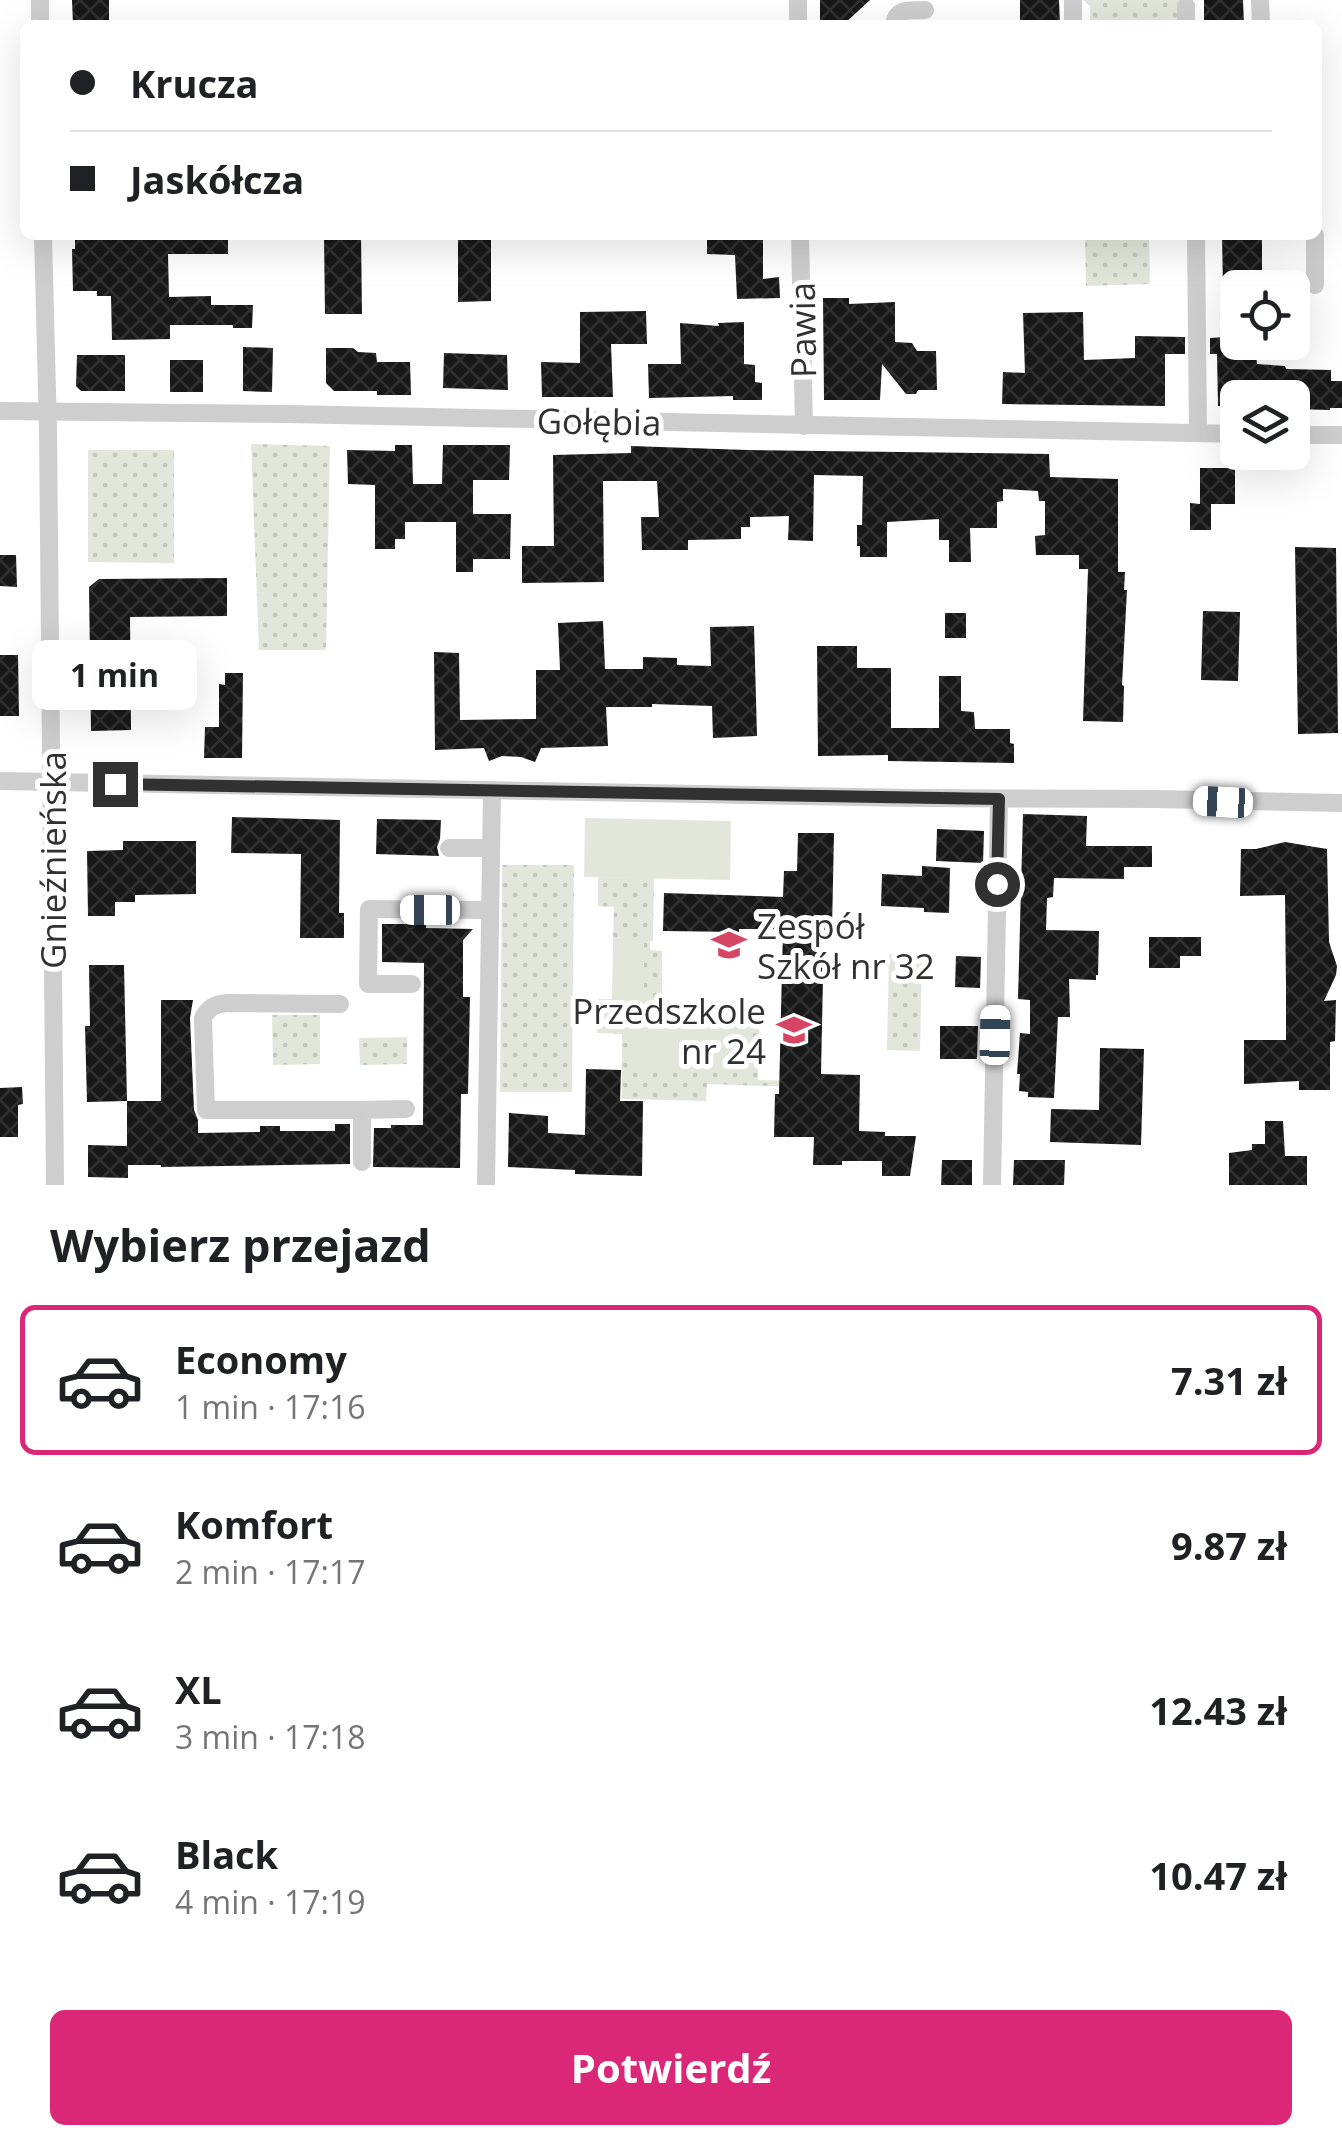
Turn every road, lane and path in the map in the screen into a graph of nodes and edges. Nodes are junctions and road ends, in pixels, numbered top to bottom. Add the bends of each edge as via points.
1 (924, 10) dead end
2 (895, 20) edge
3 (43, 240) edge
4 (800, 240) edge
5 (1196, 240) edge
6 (1315, 240) edge
7 (1315, 285) dead end
8 (0, 410) edge
9 (47, 412) junction
10 (804, 426) junction
11 (1198, 432) junction
12 (1220, 433) edge
13 (1310, 434) edge
14 (1342, 435) edge
15 (0, 781) edge
16 (52, 782) junction
17 (492, 790) junction
18 (999, 799) junction
19 (1342, 803) edge
20 (448, 848) dead end
21 (491, 848) junction
22 (490, 910) junction
23 (412, 984) dead end
24 (340, 1004) dead end
25 (406, 1109) dead end
26 (362, 1110) junction
27 (362, 1162) dead end
28 (55, 1185) edge
29 (486, 1185) edge
30 (992, 1185) edge

1 - 2 street via 900,11
3 - 9 street, Gnieźnieńska
4 - 10 street, Pawia
5 - 11 street
6 - 7 street
8 - 9 street, Gołębia
9 - 10 street, Gołębia
9 - 16 street, Gnieźnieńska
10 - 11 street, Gołębia
11 - 12 street, Gołębia
13 - 14 street
15 - 16 street
16 - 17 street
16 - 28 street, Gnieźnieńska
17 - 18 street
17 - 21 street
18 - 19 street
18 - 30 street
20 - 21 street
21 - 22 street
22 - 23 street via 369,909 368,984
22 - 29 street
24 - 26 street via 227,1003 208,1009 206,1110
25 - 26 street
26 - 27 street

